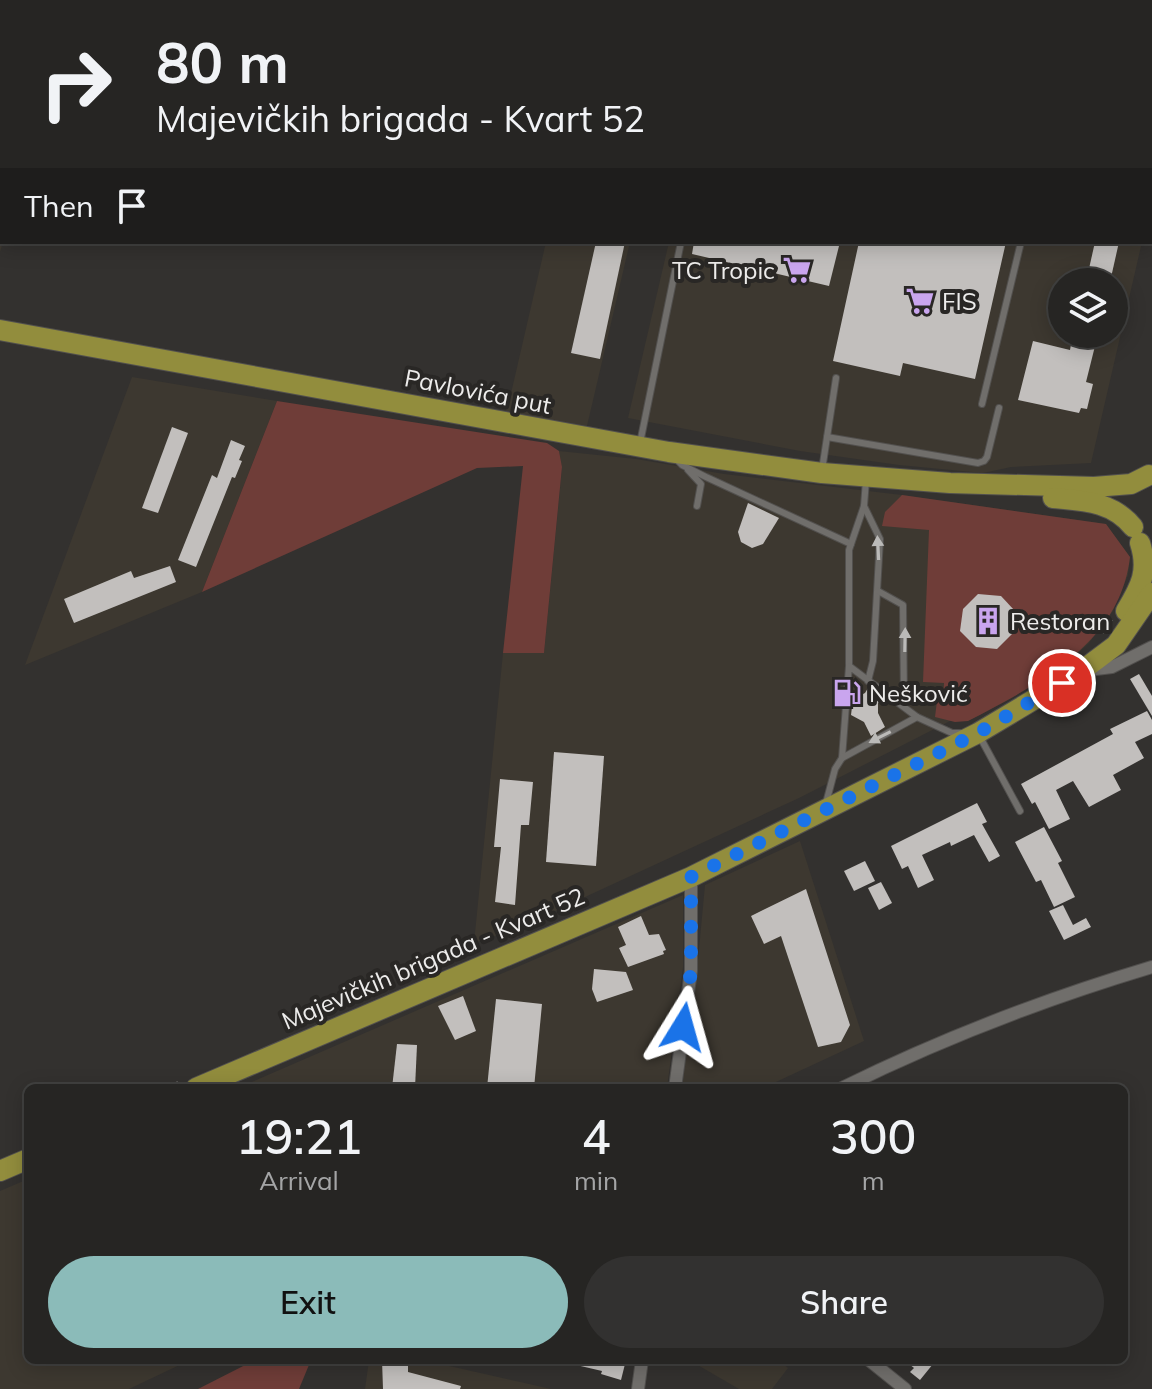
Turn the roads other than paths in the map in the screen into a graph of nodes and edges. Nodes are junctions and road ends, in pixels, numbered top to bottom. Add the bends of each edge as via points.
1 (681, 244) edge
2 (1021, 244) edge
3 (0, 330) edge
4 (836, 378) dead end
5 (982, 404) dead end
6 (999, 408) dead end
7 (827, 437) junction
8 (640, 447) junction
9 (676, 458) junction
10 (822, 473) junction
11 (1150, 474) edge
12 (867, 478) junction
13 (950, 483) junction
14 (697, 506) dead end
15 (864, 506) junction
16 (1142, 541) edge
17 (851, 544) junction
18 (878, 591) junction
19 (1152, 593) edge
20 (1152, 647) edge
21 (849, 666) junction
22 (1080, 672) junction
23 (868, 681) junction
24 (904, 705) junction
25 (917, 717) junction
26 (978, 733) junction
27 (842, 758) junction
28 (824, 810) junction
29 (1020, 811) dead end
30 (691, 877) junction
31 (1152, 967) edge
32 (194, 1082) edge
33 (676, 1084) edge
34 (850, 1084) edge
35 (24, 1161) edge
36 (0, 1171) edge
37 (641, 1364) edge
38 (874, 1364) edge
39 (638, 1389) edge
40 (905, 1389) edge

1 - 8 lane
2 - 5 lane
3 - 8 main road, Pavlovića put
4 - 7 lane
6 - 7 lane via 987,457 978,463
7 - 10 lane
8 - 9 main road, Pavlovića put
9 - 10 main road, Pavlovića put
9 - 14 lane via 701,484
9 - 17 lane
10 - 12 main road, Pavlovića put
11 - 13 main road via 1131,484 1094,487
11 - 16 main road via 1139,486 1131,513
12 - 13 main road, Pavlovića put
12 - 15 lane
13 - 16 main road via 1101,504 1124,516
15 - 17 lane
18 -> 15 lane via 880,539
16 - 22 main road via 1142,582
17 - 21 lane
18 - 23 lane
24 -> 18 lane via 903,605
19 - 22 main road, Majevičkih brigada - Kvart 52 via 1116,645
20 - 22 street via 1112,667
21 - 23 lane
21 - 27 lane
22 - 26 main road, Majevičkih brigada - Kvart 52
23 - 24 lane
24 - 25 lane
25 - 26 lane via 952,733
25 -> 27 lane
26 - 28 main road, Majevičkih brigada - Kvart 52
26 - 29 lane
27 - 28 lane
28 - 30 main road, Majevičkih brigada - Kvart 52
30 - 32 main road, Majevičkih brigada - Kvart 52
30 - 33 street via 691,971
31 - 34 street via 947,1038
35 - 36 main road
37 - 39 street
38 - 40 street

